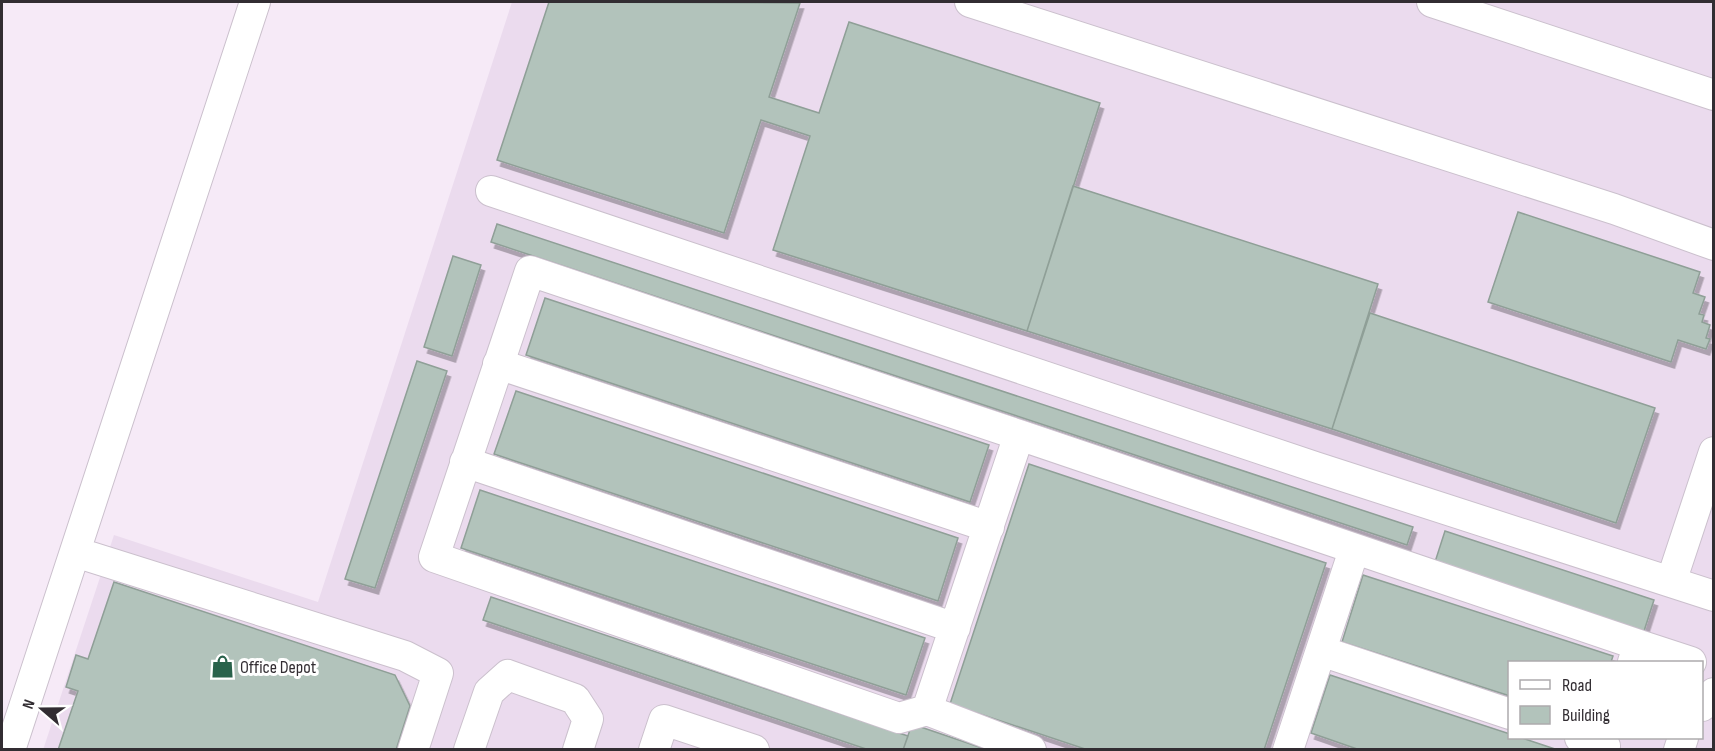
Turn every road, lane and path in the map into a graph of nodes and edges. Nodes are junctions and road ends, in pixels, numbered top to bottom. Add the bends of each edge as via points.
1 (255, 2) edge
2 (970, 2) edge
3 (1432, 2) edge
4 (1713, 95) edge
5 (491, 191) dead end
6 (1713, 245) edge
7 (498, 364) junction
8 (1020, 435) junction
9 (1713, 452) edge
10 (465, 462) junction
11 (988, 527) junction
12 (1354, 550) junction
13 (75, 552) junction
14 (1671, 582) junction
15 (1713, 596) edge
16 (955, 628) junction
17 (1321, 651) junction
18 (1636, 654) edge
19 (1679, 661) edge
20 (927, 710) junction
21 (1508, 714) edge
22 (1298, 747) edge
23 (10, 750) edge
24 (413, 750) edge
25 (469, 750) edge
26 (578, 750) edge
27 (654, 750) edge
28 (754, 750) edge
29 (1031, 750) edge

1 - 13 street
2 - 6 street via 1614,209
3 - 4 street
5 - 14 street
7 - 8 street via 530,272
7 - 10 street
7 - 11 street
8 - 11 street
8 - 12 street
9 - 14 street
10 - 16 street
10 - 20 street via 434,558 898,718
11 - 16 street
12 - 17 street
12 - 18 street
13 - 23 street
13 - 24 street via 405,656 438,674
14 - 15 street
16 - 20 street
17 - 21 street
17 - 22 street
18 - 19 street
20 - 29 street
25 - 26 street via 489,692 508,675 575,699 588,719
27 - 28 street via 664,720

